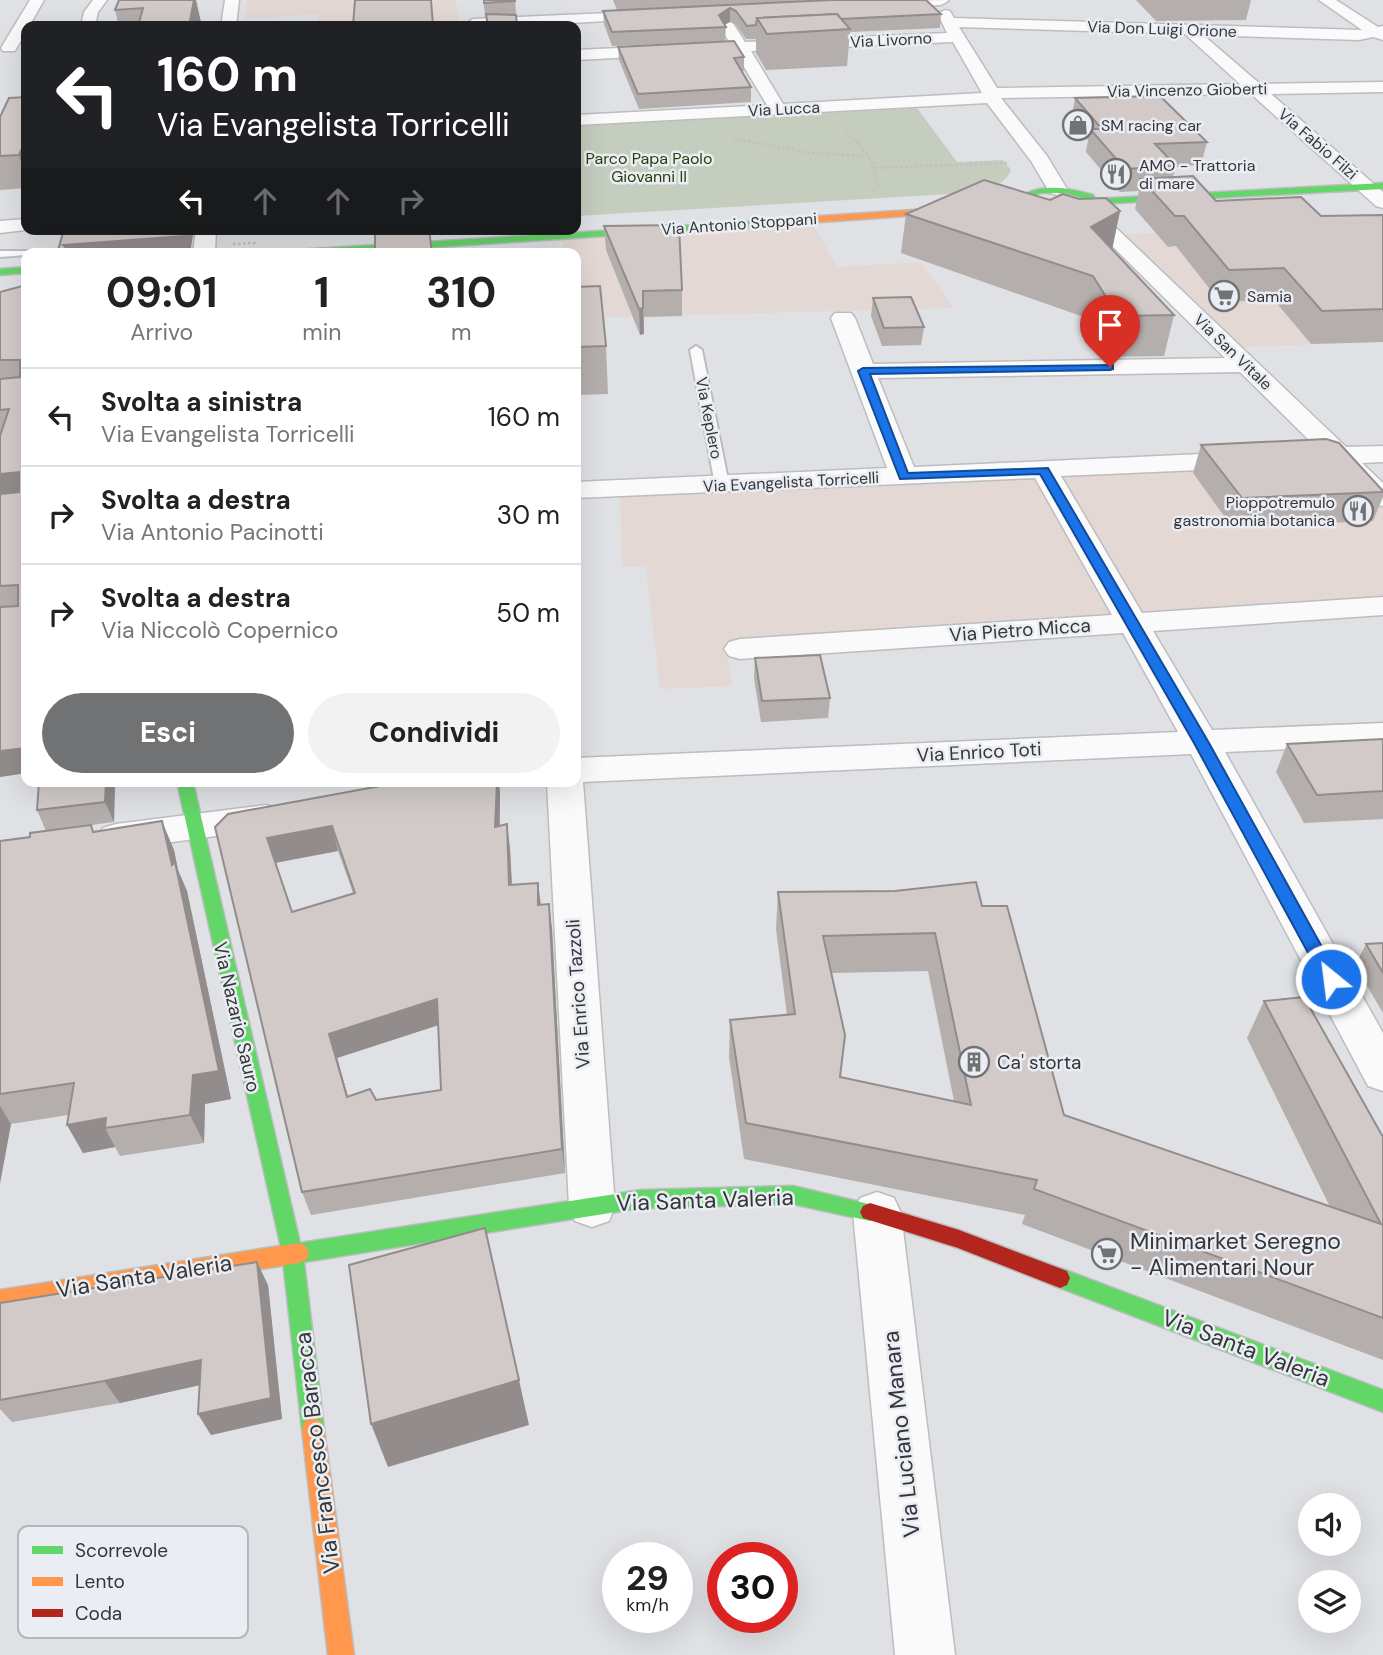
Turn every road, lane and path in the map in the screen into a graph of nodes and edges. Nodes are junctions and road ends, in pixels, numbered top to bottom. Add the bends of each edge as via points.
1 (37, 0) edge
2 (100, 0) edge
3 (232, 0) edge
4 (1326, 0) edge
5 (941, 1) edge
6 (862, 5) edge
7 (716, 9) edge
8 (1130, 10) dead end
9 (663, 15) edge
10 (23, 21) edge
11 (89, 21) edge
12 (230, 21) edge
13 (473, 21) edge
14 (21, 23) edge
15 (1193, 23) junction
16 (1149, 29) junction
17 (951, 30) junction
18 (1380, 34) edge
19 (741, 47) junction
20 (4, 48) edge
21 (581, 55) edge
22 (1383, 87) edge
23 (1255, 89) junction
24 (992, 96) junction
25 (778, 109) junction
26 (581, 120) edge
27 (726, 137) dead end
28 (867, 156) dead end
29 (1018, 162) dead end
30 (875, 168) dead end
31 (1374, 186) edge
32 (1057, 189) junction
33 (1383, 202) edge
34 (1029, 205) junction
35 (1006, 206) edge
36 (981, 208) edge
37 (1086, 208) junction
38 (21, 225) edge
39 (0, 227) edge
40 (581, 234) edge
41 (570, 235) edge
42 (372, 248) edge
43 (0, 254) edge
44 (21, 254) edge
45 (21, 270) edge
46 (0, 272) edge
47 (843, 318) dead end
48 (696, 350) dead end
49 (1247, 365) junction
50 (863, 371) junction
51 (1383, 454) edge
52 (1337, 455) junction
53 (1044, 470) junction
54 (904, 477) junction
55 (722, 485) junction
56 (581, 490) edge
57 (1383, 498) edge
58 (1383, 606) edge
59 (1132, 623) junction
60 (740, 649) dead end
61 (1383, 734) edge
62 (1202, 743) junction
63 (581, 771) edge
64 (186, 787) edge
65 (565, 787) edge
66 (298, 812) edge
67 (194, 828) junction
68 (78, 842) edge
69 (1383, 1073) edge
70 (592, 1206) junction
71 (877, 1213) junction
72 (292, 1252) junction
73 (0, 1300) edge
74 (1383, 1401) edge
75 (341, 1655) edge
76 (925, 1655) edge

1 - 10 street
2 - 11 street
3 - 12 street
4 - 18 street
5 - 6 street
5 - 17 street
7 - 19 street
8 - 16 street
9 - 13 street
14 - 20 street
15 - 16 street, Via Don Luigi Orione
15 - 18 street, Via Don Luigi Orione via 1213,31
15 - 23 street, Via Fabio Filzi
16 - 17 street, Via Don Luigi Orione
17 - 19 street, Via Livorno
17 - 24 street
19 - 21 street, Via Livorno
19 - 25 street
22 - 23 street, Via Vincenzo Gioberti
23 - 24 street, Via Vincenzo Gioberti
23 - 31 street, Via Fabio Filzi
24 - 25 street, Via Lucca
24 - 32 street
25 - 26 street, Via Lucca
27 - 28 path via 810,153
29 - 30 path
31 - 33 street, Via Fabio Filzi
31 - 37 street
32 - 34 street via 1030,193 1026,197
32 - 37 street via 1083,194
34 - 35 street
34 - 37 street via 1054,214
36 - 40 street, Via Antonio Stoppani
37 - 49 street, Via San Vitale
38 - 39 street
41 - 42 street, Via Antonio Stoppani
43 - 44 lane
45 - 46 street
47 - 50 street
48 - 55 lane, Via Keplero
49 - 50 street
49 - 52 street, Via San Vitale
50 - 54 street
51 - 52 street, Via Evangelista Torricelli
52 - 53 street, Via Evangelista Torricelli
52 - 57 street, Via San Vitale
53 - 54 street, Via Evangelista Torricelli
53 - 59 street
54 - 55 street, Via Evangelista Torricelli
55 - 56 street, Via Evangelista Torricelli
58 - 59 street, Via Pietro Micca
59 - 60 street, Via Pietro Micca
59 - 62 street
61 - 62 street, Via Enrico Toti
62 - 63 street, Via Enrico Toti
62 - 69 street
64 - 67 street, Via Nazario Sauro
65 - 70 street, Via Enrico Tazzoli
66 - 67 street
67 - 68 street
67 - 72 street, Via Nazario Sauro
70 - 71 street, Via Santa Valeria via 641,1199 793,1195
70 - 72 street, Via Santa Valeria
71 - 74 street, Via Santa Valeria via 959,1239
71 - 76 street, Via Luciano Manara
72 - 73 street, Via Santa Valeria
72 - 75 street, Via Francesco Baracca

